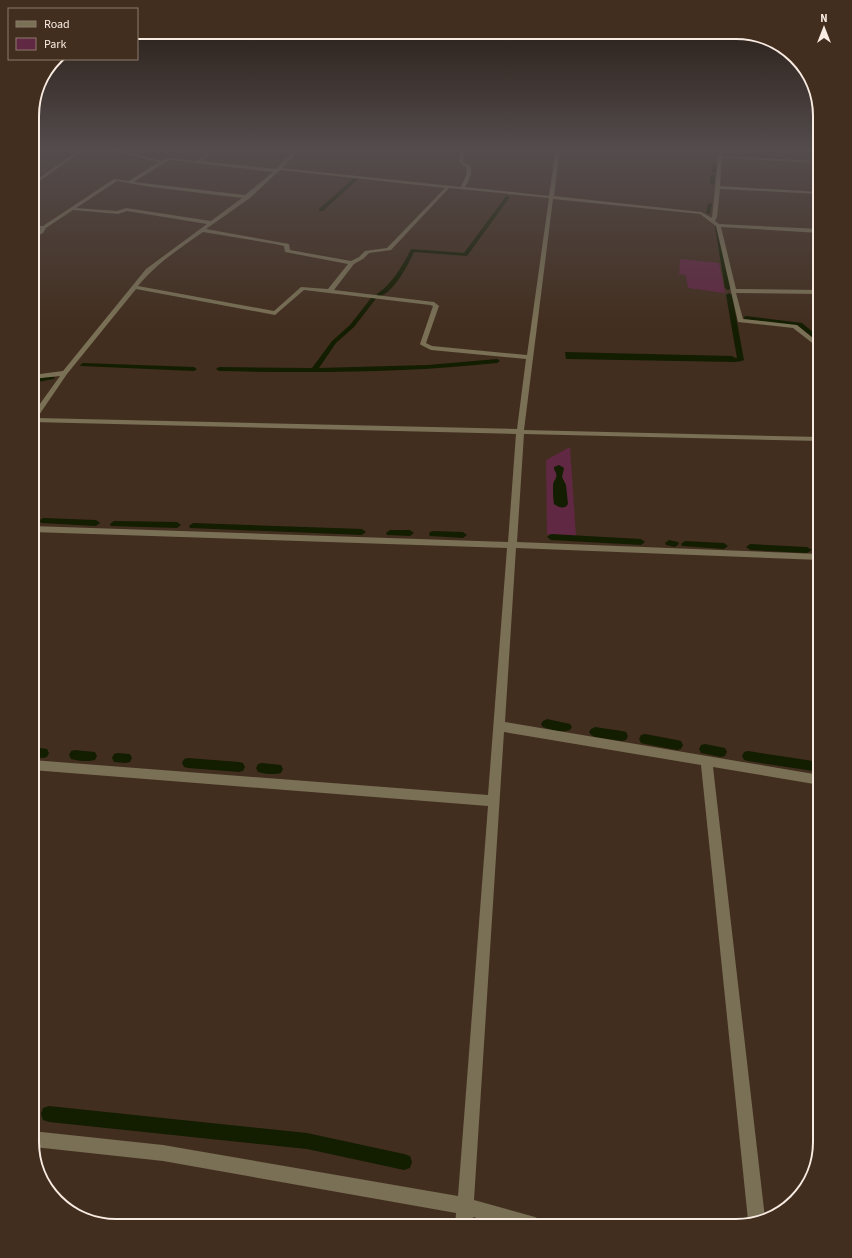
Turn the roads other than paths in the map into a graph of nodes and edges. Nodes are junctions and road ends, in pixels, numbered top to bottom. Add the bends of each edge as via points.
1 (76, 207) edge
2 (234, 207) edge
3 (429, 207) edge
4 (551, 207) edge
5 (638, 207) edge
6 (716, 207) edge
7 (73, 209) junction
8 (210, 223) junction
9 (715, 223) junction
10 (39, 227) edge
11 (44, 227) junction
12 (201, 230) junction
13 (813, 230) edge
14 (39, 233) edge
15 (352, 263) junction
16 (134, 287) junction
17 (330, 291) junction
18 (734, 291) junction
19 (813, 292) edge
20 (813, 341) edge
21 (530, 357) junction
22 (65, 373) junction
23 (39, 376) edge
24 (39, 410) edge
25 (39, 420) edge
26 (520, 432) junction
27 (813, 439) edge
28 (39, 529) edge
29 (512, 545) junction
30 (813, 557) edge
31 (499, 726) junction
32 (706, 761) junction
33 (39, 766) edge
34 (813, 779) edge
35 (494, 801) junction
36 (39, 1141) edge
37 (466, 1206) junction
38 (757, 1216) edge
39 (465, 1219) edge
40 (511, 1219) edge

1 - 7 street
2 - 8 street
3 - 15 street via 389,249 367,252
4 - 21 street
5 - 9 street via 701,213
6 - 9 street
7 - 8 street via 118,213 126,209
7 - 11 street
8 - 12 street
9 - 13 street
9 - 18 street
10 - 11 street
11 - 14 street
12 - 15 street via 275,242 287,245 287,251
12 - 16 street via 157,262
15 - 17 street
16 - 17 street via 275,313 303,288
16 - 22 street
17 - 21 street via 432,303 436,306 423,344 431,348
18 - 19 street
18 - 20 street via 740,320 795,326
21 - 26 street
22 - 23 street
22 - 24 street
25 - 26 street
26 - 27 street
26 - 29 street
28 - 29 street
29 - 30 street
29 - 31 street
31 - 32 street
31 - 35 street
32 - 34 street
32 - 38 street
33 - 35 street
35 - 37 street
36 - 37 street via 163,1153
37 - 39 street
37 - 40 street

